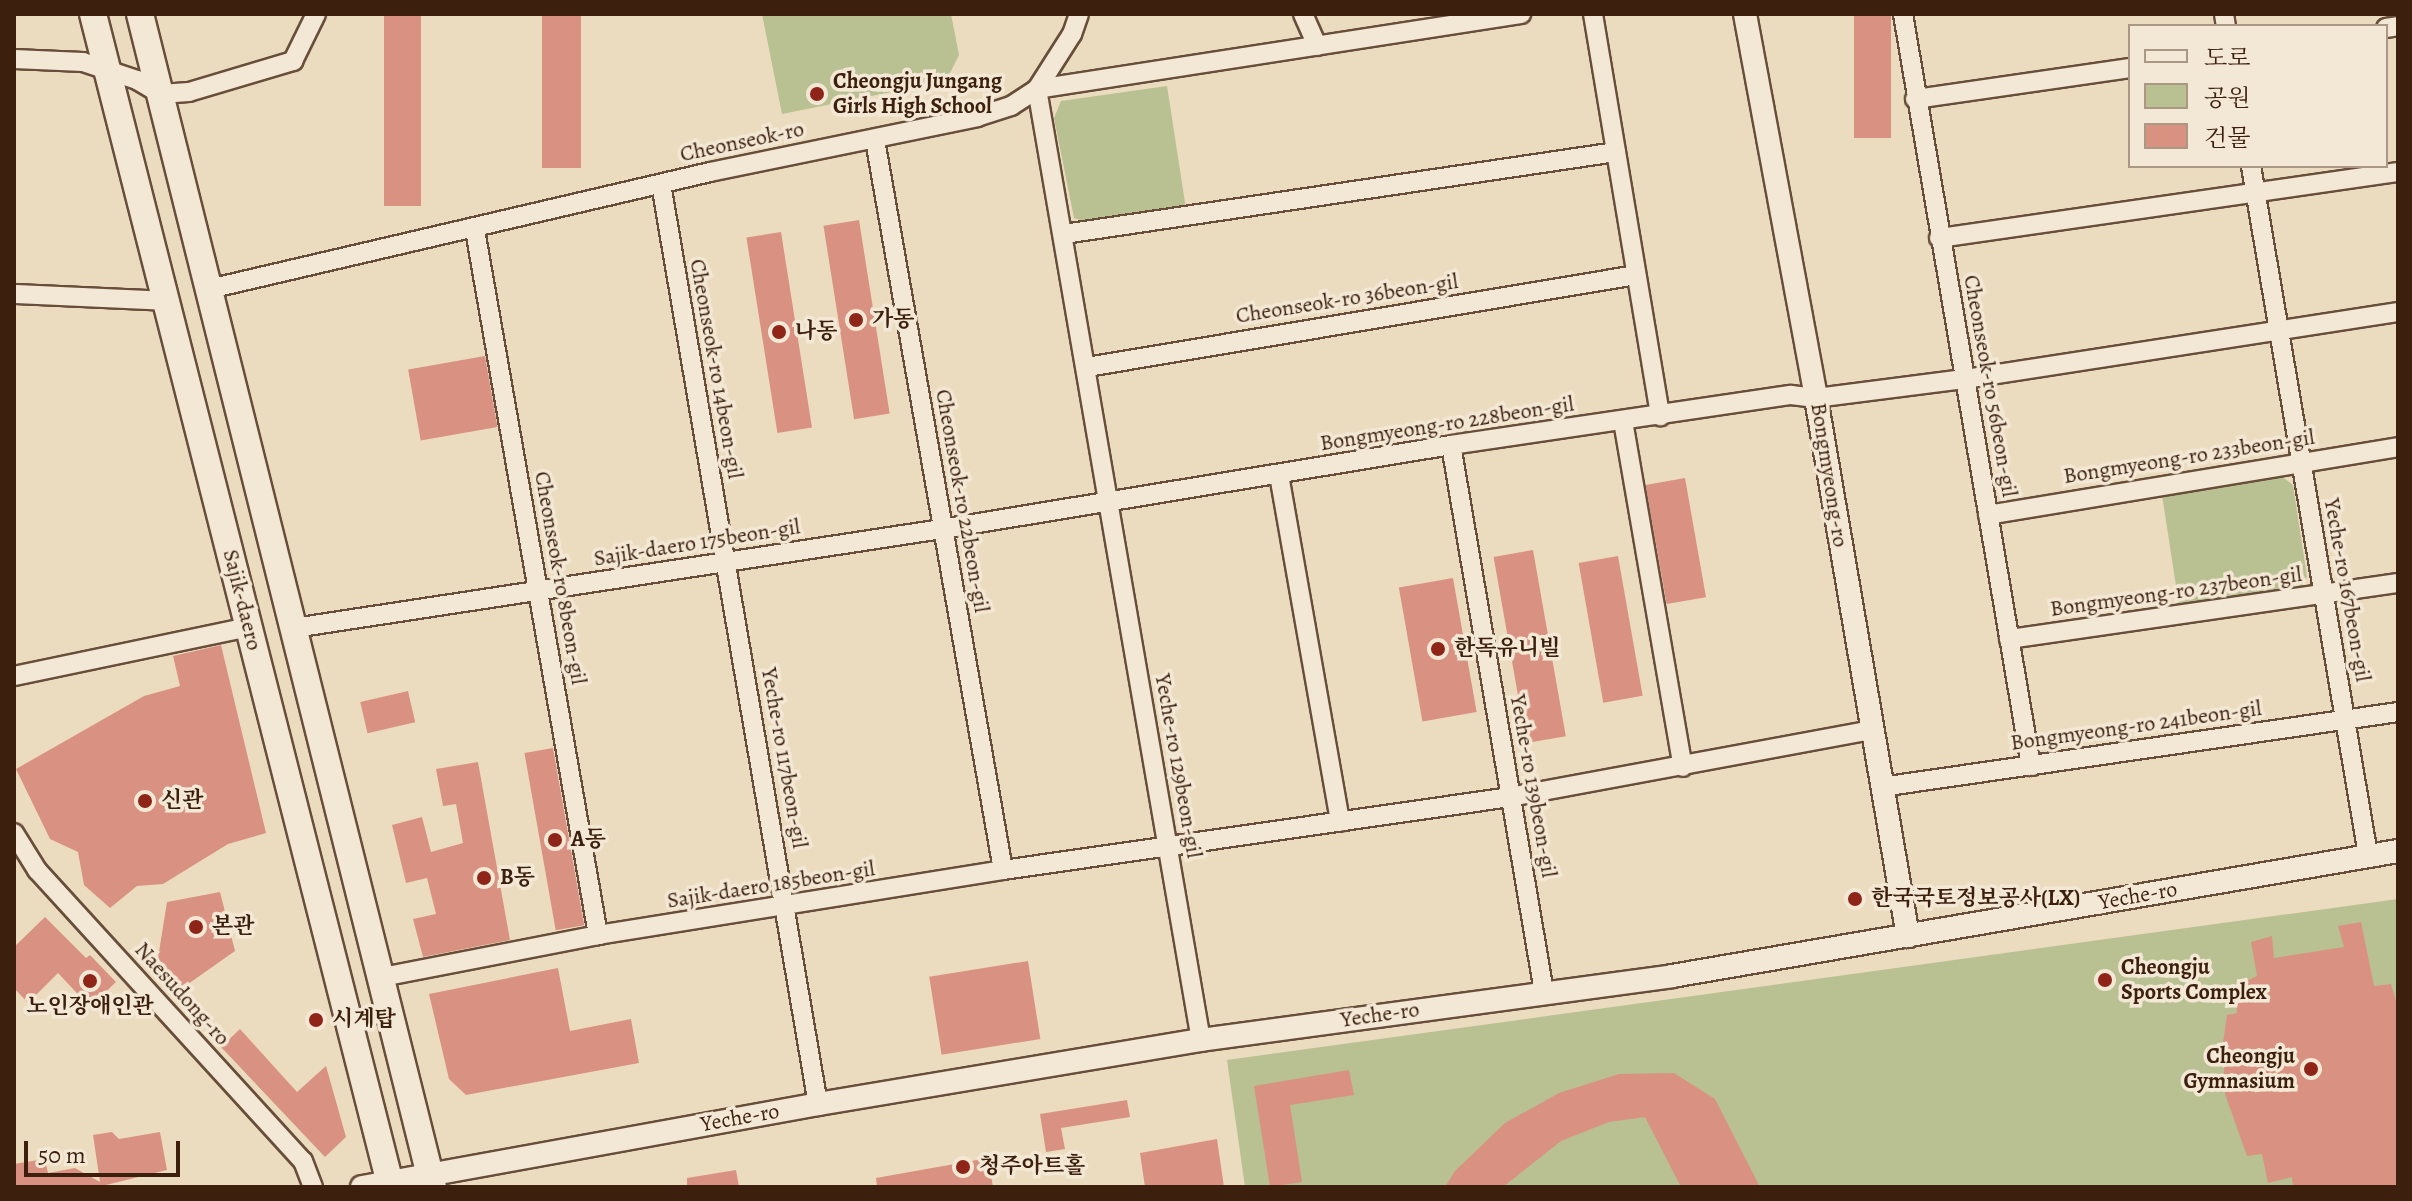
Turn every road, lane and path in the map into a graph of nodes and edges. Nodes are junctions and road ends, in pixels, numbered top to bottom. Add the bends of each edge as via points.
1 (93, 14) edge
2 (140, 14) edge
3 (316, 14) edge
4 (1079, 14) edge
5 (1303, 14) edge
6 (1521, 14) edge
7 (1593, 14) edge
8 (1745, 14) edge
9 (1903, 14) edge
10 (1444, 20) edge
11 (1317, 46) junction
12 (14, 59) edge
13 (2128, 68) edge
14 (107, 69) junction
15 (1037, 89) junction
16 (160, 94) junction
17 (1915, 99) junction
18 (875, 140) junction
19 (1616, 152) junction
20 (2251, 168) edge
21 (2398, 172) edge
22 (661, 184) junction
23 (2256, 195) junction
24 (475, 230) junction
25 (1064, 234) junction
26 (1939, 238) junction
27 (1636, 275) junction
28 (209, 289) junction
29 (14, 294) edge
30 (166, 301) junction
31 (2398, 312) edge
32 (2277, 332) junction
33 (1087, 367) junction
34 (1965, 379) junction
35 (1816, 398) junction
36 (1660, 416) junction
37 (1623, 421) junction
38 (1451, 445) junction
39 (2398, 447) edge
40 (2300, 463) junction
41 (1279, 475) junction
42 (1107, 502) junction
43 (1988, 515) junction
44 (942, 529) junction
45 (725, 563) junction
46 (2398, 583) edge
47 (538, 592) junction
48 (2324, 595) junction
49 (249, 627) junction
50 (294, 628) junction
51 (2009, 639) junction
52 (14, 676) edge
53 (2398, 712) edge
54 (2345, 721) junction
55 (1871, 730) junction
56 (2031, 766) junction
57 (1683, 767) junction
58 (1881, 787) junction
59 (1510, 797) junction
60 (1340, 822) junction
61 (14, 833) edge
62 (1168, 847) junction
63 (2398, 851) edge
64 (2368, 855) junction
65 (1003, 870) junction
66 (787, 908) junction
67 (598, 935) junction
68 (1908, 936) junction
69 (382, 977) junction
70 (1544, 992) junction
71 (1201, 1040) junction
72 (818, 1104) junction
73 (432, 1181) edge
74 (390, 1184) edge
75 (313, 1187) edge
76 (362, 1187) edge

1 - 14 main road, Sajik-daero
2 - 16 main road, Sajik-daero
3 - 16 street via 293,61 189,92
4 - 15 street
5 - 11 street
6 - 10 street, Cheonseok-ro
7 - 19 street
8 - 35 street, Bongmyeong-ro
9 - 17 street, Cheonseok-ro 56beon-gil
10 - 11 street, Cheonseok-ro
11 - 15 street, Cheonseok-ro
12 - 14 street via 83,62
13 - 17 street
14 - 16 street
14 - 30 main road, Sajik-daero
15 - 18 street, Cheonseok-ro via 1011,106 977,117
15 - 25 street, Yeche-ro 129beon-gil
16 - 28 main road, Sajik-daero
17 - 26 street, Cheonseok-ro 56beon-gil
18 - 22 street, Cheonseok-ro
18 - 44 street, Cheonseok-ro 22beon-gil
19 - 25 street
19 - 27 street
20 - 23 street, Yeche-ro 167beon-gil
21 - 23 street
22 - 24 street, Cheonseok-ro
22 - 45 street, Cheonseok-ro 14beon-gil
23 - 26 street
23 - 32 street, Yeche-ro 167beon-gil
24 - 28 street, Cheonseok-ro
24 - 47 street, Cheonseok-ro 8beon-gil
25 - 33 street, Yeche-ro 129beon-gil
26 - 34 street, Cheonseok-ro 56beon-gil
27 - 33 street, Cheonseok-ro 36beon-gil
27 - 36 street
28 - 50 main road, Sajik-daero
29 - 30 street
30 - 49 main road, Sajik-daero
31 - 32 street, Bongmyeong-ro 228beon-gil
32 - 34 street, Bongmyeong-ro 228beon-gil
32 - 40 street, Yeche-ro 167beon-gil
33 - 42 street, Yeche-ro 129beon-gil
34 - 35 street, Bongmyeong-ro 228beon-gil
34 - 43 street, Cheonseok-ro 56beon-gil
35 - 36 street, Bongmyeong-ro 228beon-gil via 1791,395
35 - 55 street, Bongmyeong-ro
36 - 37 street, Bongmyeong-ro 228beon-gil
37 - 38 street, Bongmyeong-ro 228beon-gil
37 - 57 street
38 - 41 street, Bongmyeong-ro 228beon-gil
38 - 59 street, Yeche-ro 139beon-gil
39 - 40 street, Bongmyeong-ro 233beon-gil
40 - 43 street, Bongmyeong-ro 233beon-gil
40 - 48 street, Yeche-ro 167beon-gil
41 - 42 street, Bongmyeong-ro 228beon-gil
41 - 60 street
42 - 44 street, Sajik-daero 175beon-gil
42 - 62 street, Yeche-ro 129beon-gil
43 - 51 street, Cheonseok-ro 56beon-gil
44 - 45 street, Sajik-daero 175beon-gil
44 - 65 street, Cheonseok-ro 22beon-gil
45 - 47 street, Sajik-daero 175beon-gil
45 - 66 street, Yeche-ro 117beon-gil
46 - 48 street, Bongmyeong-ro 237beon-gil
47 - 50 street, Sajik-daero 175beon-gil
47 - 67 street, Cheonseok-ro 8beon-gil
48 - 51 street, Bongmyeong-ro 237beon-gil
48 - 54 street, Yeche-ro 167beon-gil
49 - 52 street
49 - 74 main road, Sajik-daero
50 - 69 main road, Sajik-daero
51 - 56 street, Cheonseok-ro 56beon-gil
53 - 54 street, Bongmyeong-ro 241beon-gil
54 - 56 street, Bongmyeong-ro 241beon-gil
54 - 64 street, Yeche-ro 167beon-gil
55 - 57 street, Sajik-daero 185beon-gil
55 - 58 street, Bongmyeong-ro
56 - 58 street, Bongmyeong-ro 241beon-gil
57 - 59 street, Sajik-daero 185beon-gil
58 - 68 street, Bongmyeong-ro
59 - 60 street, Sajik-daero 185beon-gil
59 - 70 street, Yeche-ro 139beon-gil
60 - 62 street, Sajik-daero 185beon-gil
61 - 75 street, Naesudong-ro via 37,870 303,1161
62 - 65 street, Sajik-daero 185beon-gil
62 - 71 street, Yeche-ro 129beon-gil
63 - 64 street, Yeche-ro
64 - 68 street, Yeche-ro
65 - 66 street, Sajik-daero 185beon-gil
66 - 67 street, Sajik-daero 185beon-gil
66 - 72 street, Yeche-ro 117beon-gil
67 - 69 street, Sajik-daero 185beon-gil
68 - 70 street, Yeche-ro
69 - 73 main road, Sajik-daero
70 - 71 street, Yeche-ro
71 - 72 street, Yeche-ro
72 - 73 street, Yeche-ro
73 - 74 street, Yeche-ro
74 - 76 street, Yeche-ro

